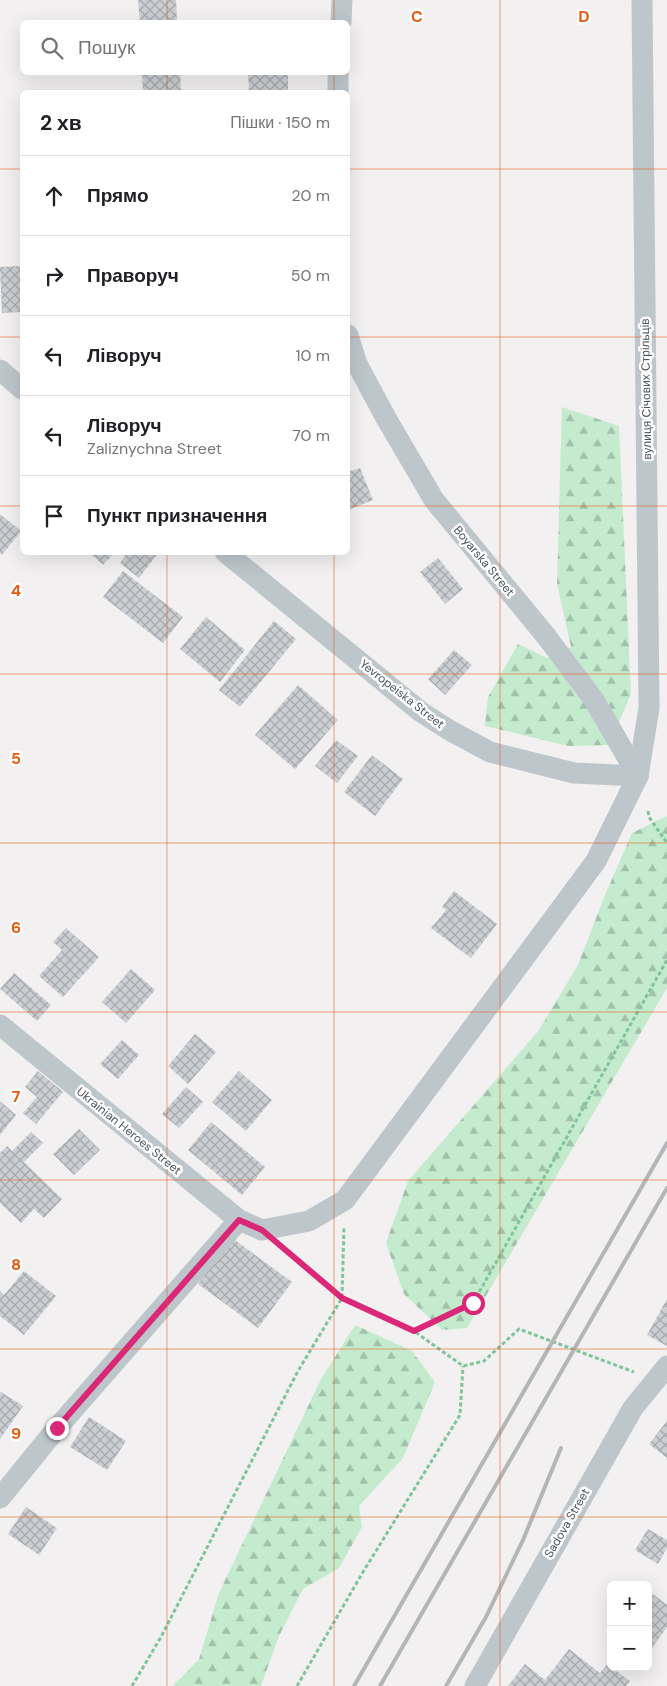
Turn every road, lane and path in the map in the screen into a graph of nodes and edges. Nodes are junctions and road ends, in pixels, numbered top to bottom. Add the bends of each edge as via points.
1 (342, 0) edge
2 (642, 0) edge
3 (340, 20) edge
4 (338, 75) edge
5 (338, 90) edge
6 (350, 342) edge
7 (0, 370) edge
8 (20, 386) edge
9 (229, 555) edge
10 (638, 776) junction
11 (667, 843) edge
12 (667, 960) edge
13 (0, 1025) edge
14 (346, 1200) junction
15 (239, 1220) junction
16 (262, 1230) junction
17 (342, 1298) junction
18 (414, 1331) junction
19 (463, 1366) junction
20 (661, 1374) edge
21 (0, 1498) edge
22 (132, 1686) edge
23 (297, 1686) edge
24 (474, 1686) edge

1 - 3 street
2 - 10 street, вулиця Січових Стрільців via 649,708
4 - 5 street
6 - 10 street, Boyarska Street via 357,364 434,500 594,700
7 - 8 street
9 - 10 street, Yevropeiska Street via 421,712 449,730 490,752 574,773
10 - 11 path via 649,817
10 - 14 street, вулиця Січових Стрільців via 596,861
12 - 18 path via 473,1303
13 - 15 street, Ukrainian Heroes Street
14 - 16 street via 309,1221
14 - 17 path
15 - 16 street, Ukrainian Heroes Street
15 - 21 street
16 - 17 path
17 - 18 path
17 - 22 path via 298,1371 161,1637
18 - 19 path
19 - 20 path via 484,1360 519,1329
19 - 23 path via 460,1415
20 - 24 street, Sadova Street via 633,1408

